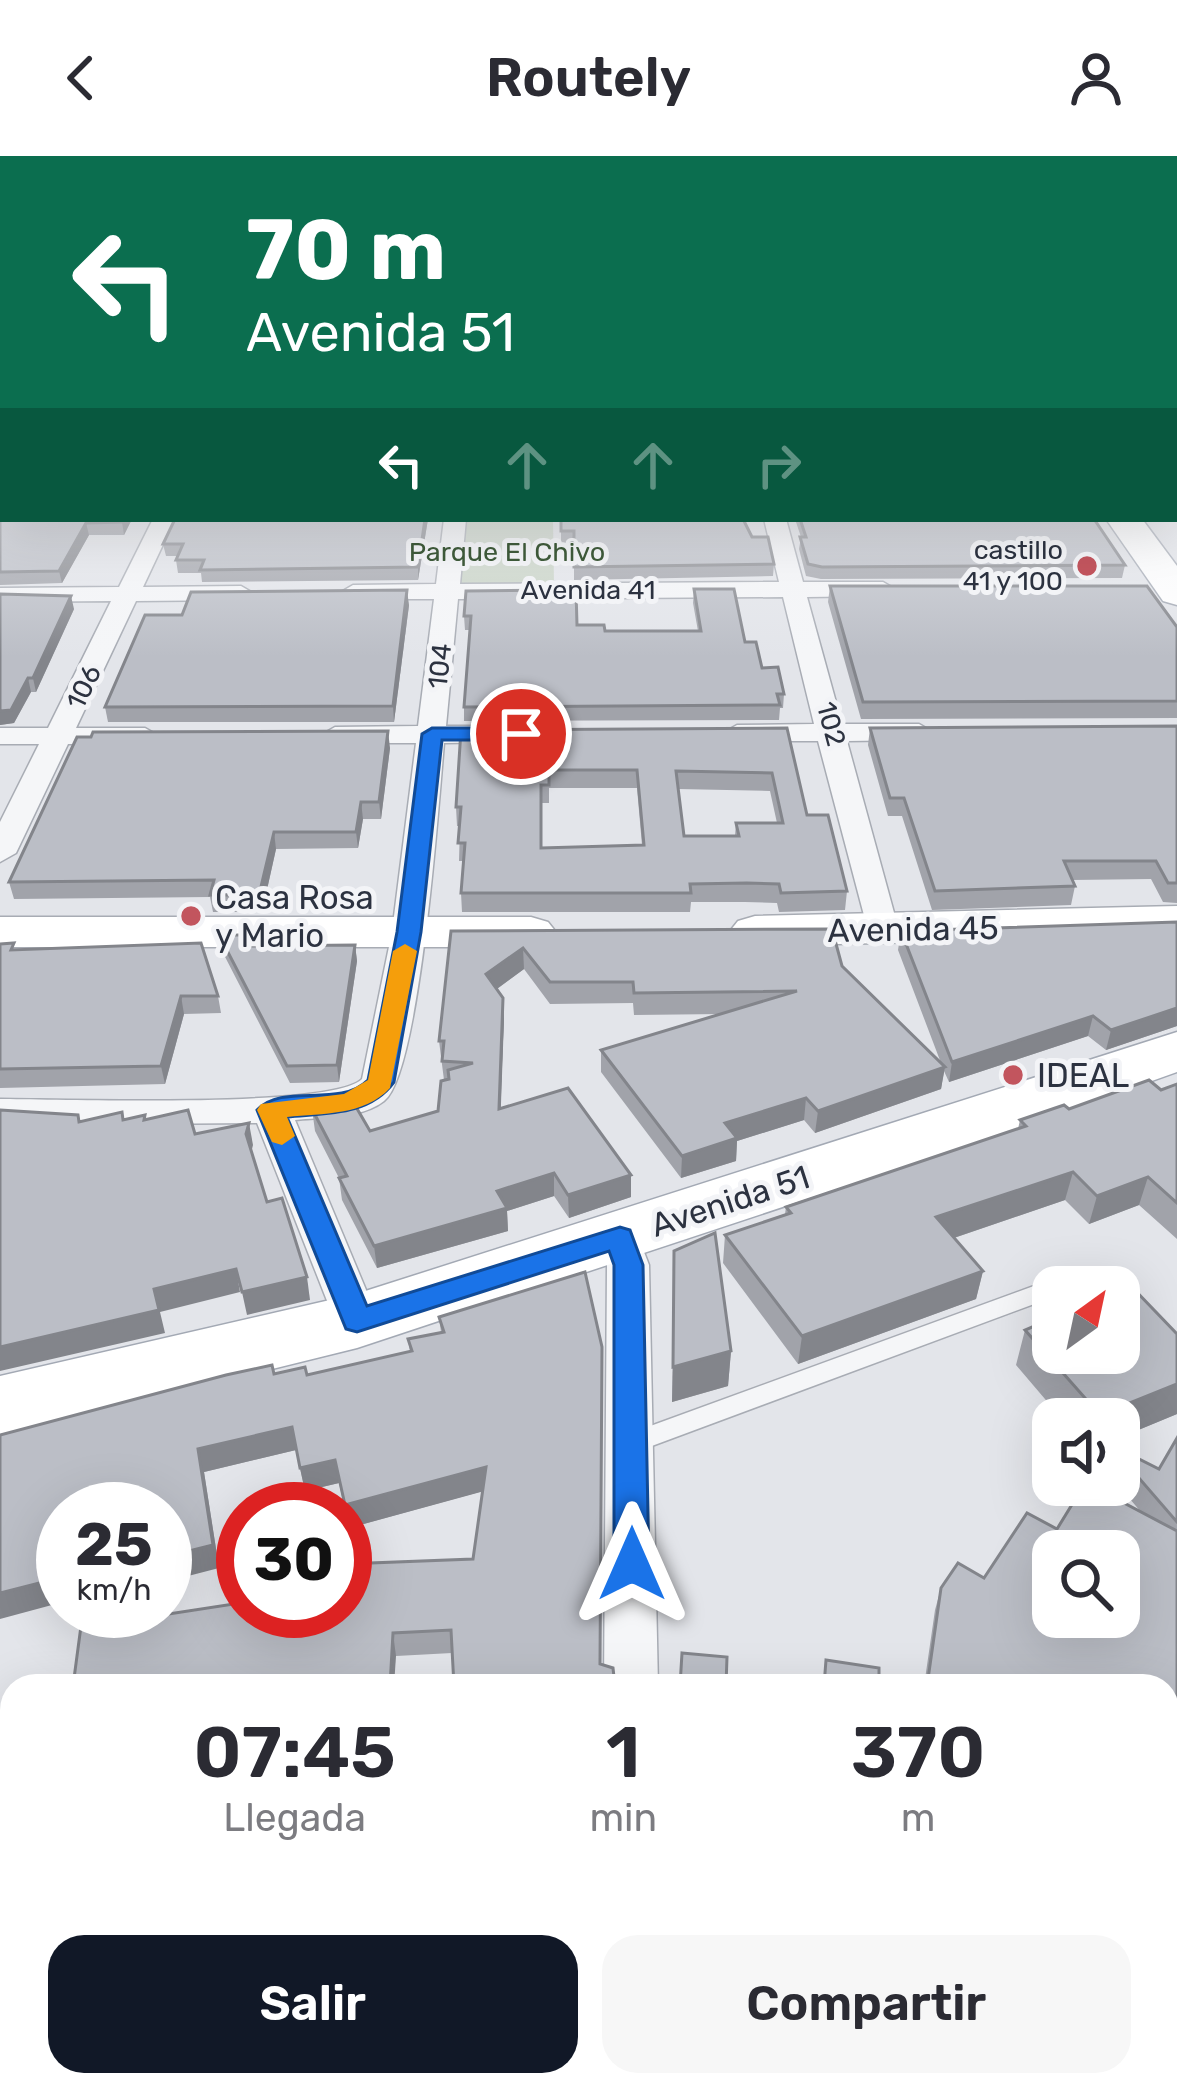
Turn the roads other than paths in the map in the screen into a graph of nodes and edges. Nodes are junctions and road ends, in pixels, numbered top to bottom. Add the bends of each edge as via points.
1 (163, 522) edge
2 (455, 522) edge
3 (776, 522) edge
4 (1126, 522) edge
5 (1157, 522) edge
6 (1177, 550) edge
7 (448, 590) junction
8 (794, 590) junction
9 (913, 590) edge
10 (1170, 590) edge
11 (265, 592) edge
12 (334, 592) edge
13 (128, 594) junction
14 (0, 595) edge
15 (948, 732) edge
16 (716, 733) edge
17 (834, 733) junction
18 (432, 734) junction
19 (550, 734) edge
20 (176, 735) edge
21 (316, 735) edge
22 (0, 736) edge
23 (60, 736) junction
24 (0, 854) edge
25 (1177, 921) edge
26 (716, 931) edge
27 (882, 931) junction
28 (0, 932) edge
29 (409, 932) junction
30 (574, 932) edge
31 (1177, 1051) edge
32 (271, 1110) junction
33 (0, 1112) edge
34 (620, 1237) junction
35 (1032, 1296) edge
36 (357, 1321) junction
37 (0, 1406) edge
38 (632, 1443) junction
39 (631, 1674) edge

1 - 13 street, 106
2 - 7 street, 104
3 - 8 street, 102
4 - 10 main road
5 - 6 main road
7 - 8 street, Avenida 41
7 - 12 street, Avenida 41
7 - 18 street, 104
8 - 9 street, Avenida 41
8 - 17 street, 102
11 - 13 street
13 - 14 street
13 - 23 street, 106
15 - 17 street
16 - 17 street
17 - 27 street, 102
18 - 19 street
18 - 21 street
18 - 29 street, 104
20 - 23 street
22 - 23 street
23 - 24 street, 106
25 - 27 street, Avenida 45
26 - 27 street, Avenida 45
28 - 29 street
29 - 30 street
29 - 32 street, 104 via 380,1082 348,1102
31 - 34 main road, Avenida 51
32 - 33 street
32 - 36 street
34 - 36 main road, Avenida 51
34 - 38 street via 628,1265
35 - 38 lane
36 - 37 main road, Avenida 51
38 - 39 street

